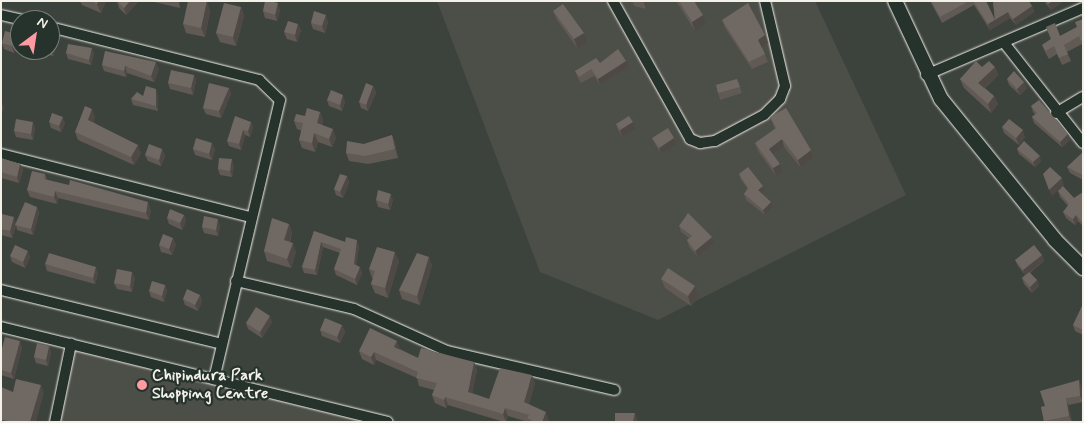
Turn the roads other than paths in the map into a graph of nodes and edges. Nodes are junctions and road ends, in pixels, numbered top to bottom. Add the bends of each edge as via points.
1 (613, 1) edge
2 (765, 1) edge
3 (895, 1) edge
4 (1083, 8) edge
5 (60, 30) edge
6 (1004, 44) junction
7 (926, 75) junction
8 (1083, 97) edge
9 (1056, 113) junction
10 (1083, 143) edge
11 (1, 154) edge
12 (250, 218) junction
13 (1083, 268) edge
14 (236, 281) junction
15 (1, 290) edge
16 (1, 327) edge
17 (219, 343) junction
18 (71, 344) junction
19 (214, 379) junction
20 (615, 390) dead end
21 (363, 419) edge
22 (55, 422) edge
23 (388, 422) edge

1 - 2 street via 690,139 700,143 715,141 764,115 780,99 785,86
3 - 7 street
4 - 6 street
5 - 12 street via 259,80 274,90 280,100
6 - 7 street
6 - 9 street
7 - 13 street via 957,120
8 - 9 street
9 - 10 street
11 - 12 street
12 - 14 street
14 - 17 street
14 - 20 street via 354,309 447,351
15 - 17 street
16 - 18 street
17 - 19 street
18 - 19 street
18 - 22 street
19 - 21 street
21 - 23 street

